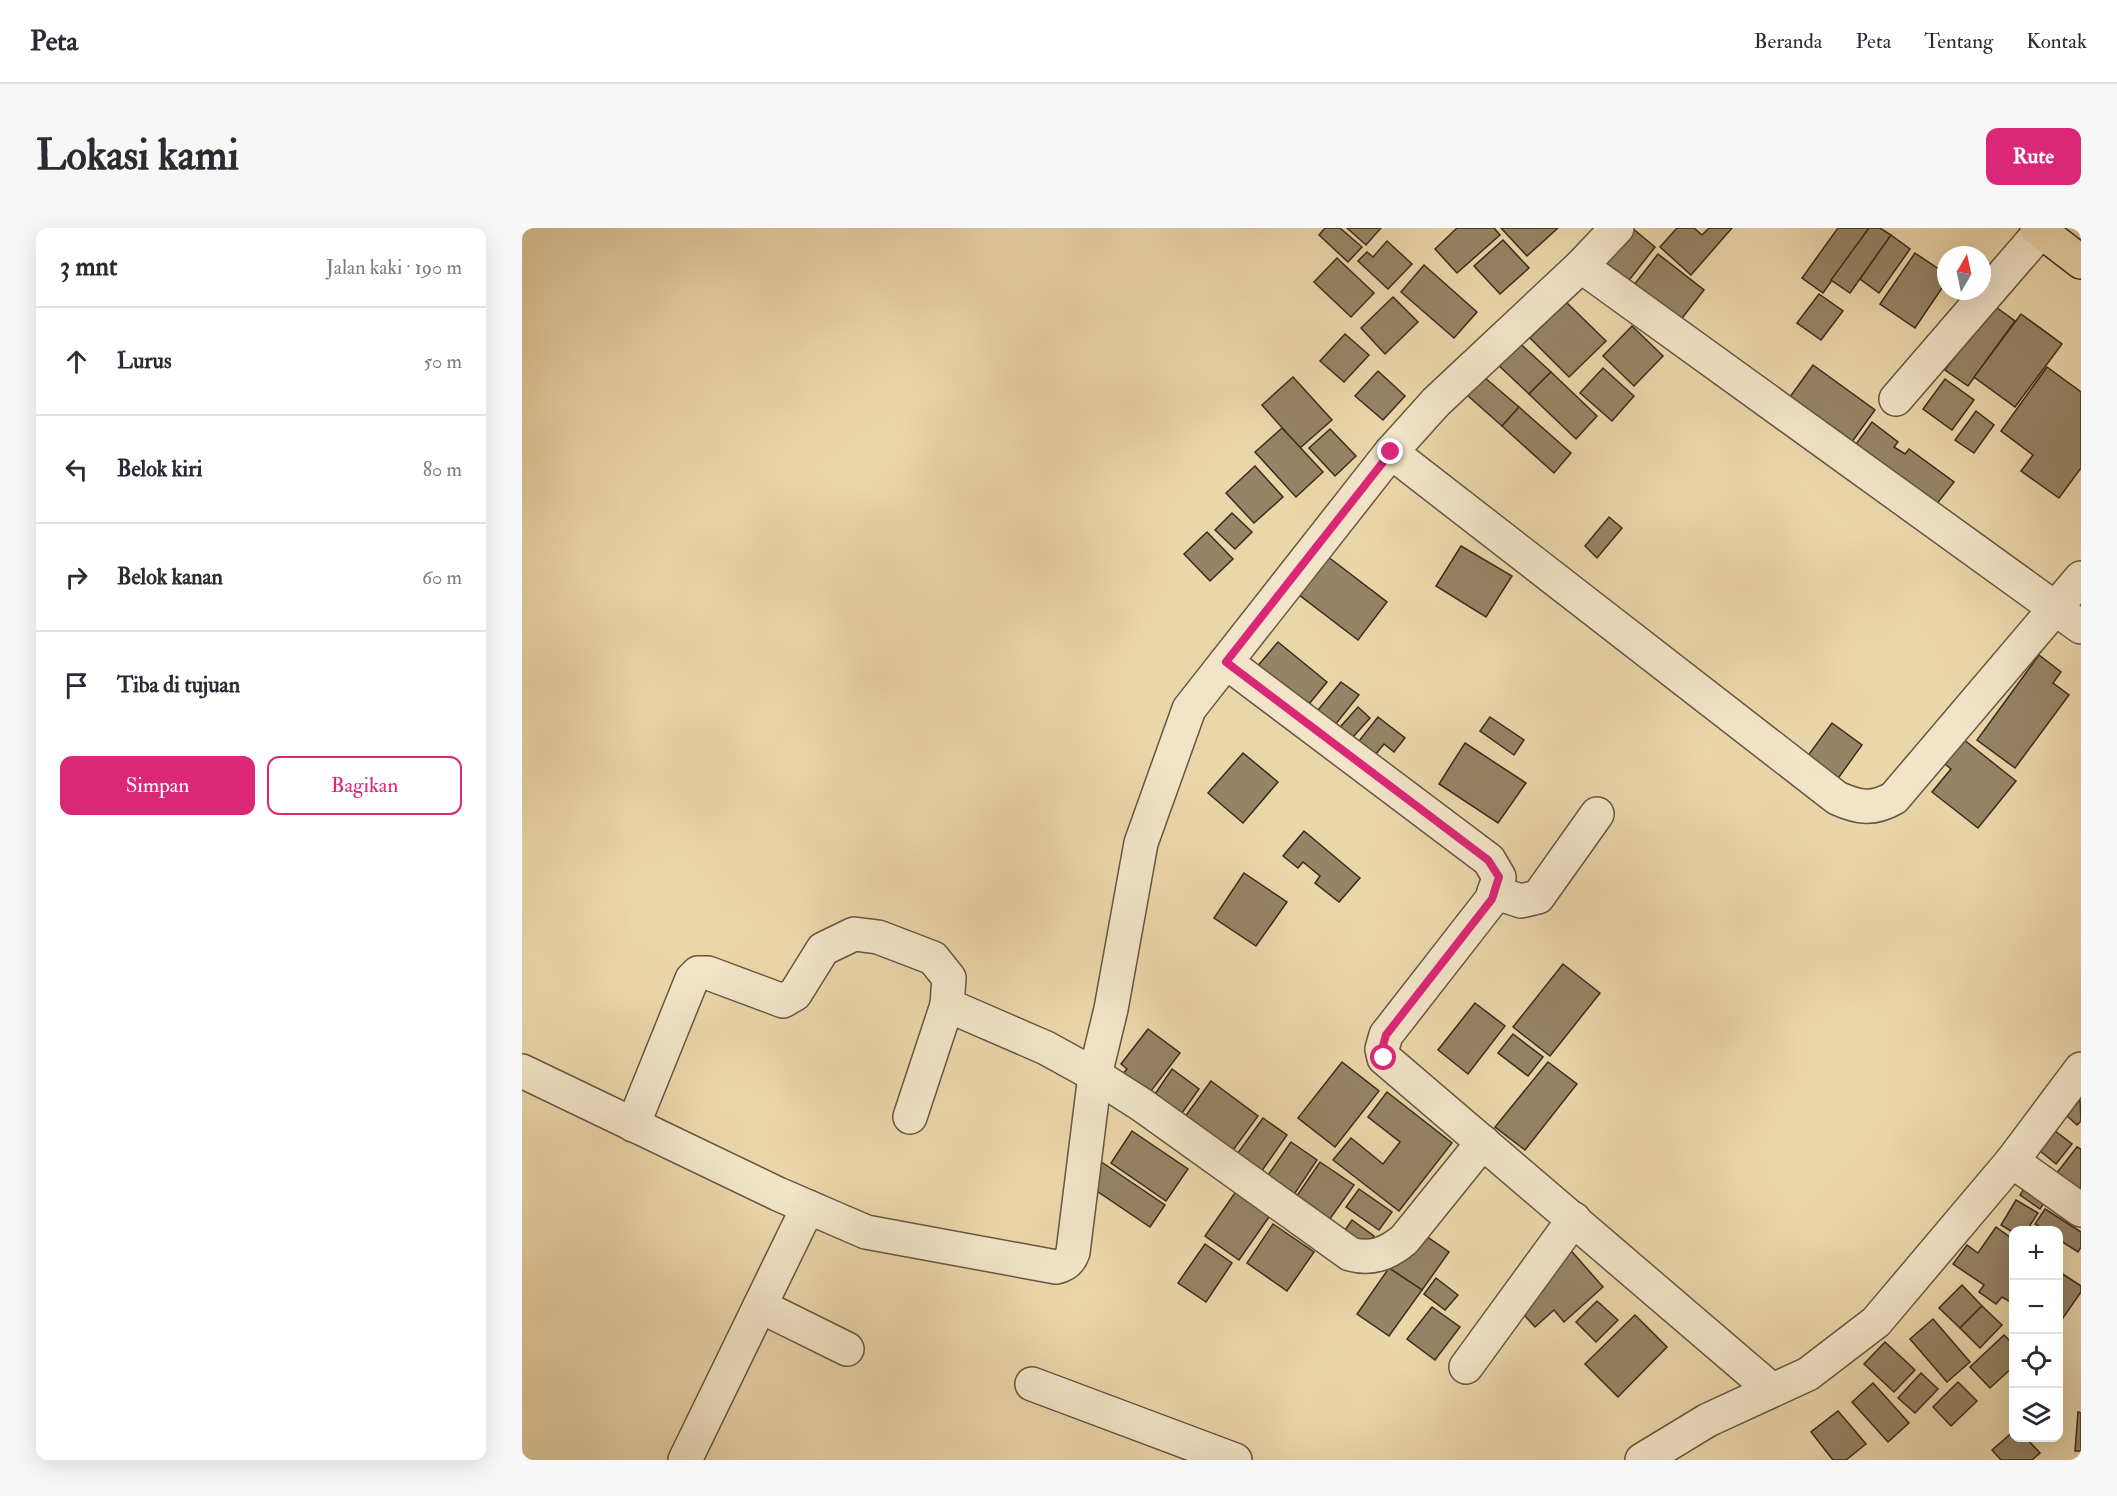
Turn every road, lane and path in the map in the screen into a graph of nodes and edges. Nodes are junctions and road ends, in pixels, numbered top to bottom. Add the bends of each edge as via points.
1 (1617, 228) edge
2 (2039, 230) edge
3 (2081, 262) edge
4 (1581, 267) junction
5 (1896, 399) dead end
6 (1391, 452) junction
7 (2081, 578) edge
8 (2069, 617) edge
9 (1226, 662) junction
10 (1597, 814) dead end
11 (1494, 892) junction
12 (947, 1005) junction
13 (2081, 1069) edge
14 (523, 1073) edge
15 (1095, 1075) junction
16 (910, 1117) dead end
17 (633, 1125) junction
18 (1483, 1142) junction
19 (2012, 1161) junction
20 (808, 1207) junction
21 (2081, 1210) edge
22 (1574, 1220) junction
23 (760, 1306) junction
24 (847, 1348) dead end
25 (1466, 1367) dead end
26 (1032, 1384) dead end
27 (1772, 1390) junction
28 (1199, 1453) edge
29 (685, 1460) edge
30 (1235, 1460) edge
31 (1642, 1460) edge

1 - 4 street
2 - 3 main road
2 - 5 street
4 - 6 street via 1436,402
4 - 8 street
6 - 8 street via 1837,798 1856,807 1878,807 1894,798
6 - 9 street
7 - 8 street
9 - 11 street via 1488,860 1499,877
9 - 15 street via 1189,709 1141,843
10 - 11 street via 1538,897 1521,901
11 - 18 street via 1386,1035 1382,1049 1384,1058
12 - 15 street via 1046,1048
12 - 16 street
12 - 17 street via 948,978 933,958 878,937 854,933 823,949 795,994 783,1001 708,973 698,973 688,986
13 - 19 street
14 - 17 street
15 - 18 street via 1350,1254 1365,1258 1391,1250 1404,1240
15 - 20 street via 1073,1252 1064,1266 866,1232
17 - 20 street
18 - 22 street
19 - 21 street
19 - 27 street via 1876,1322 1808,1374
20 - 23 street
22 - 25 street
22 - 27 street
23 - 24 street
23 - 29 street
26 - 28 street
27 - 31 street via 1707,1420
28 - 30 street

